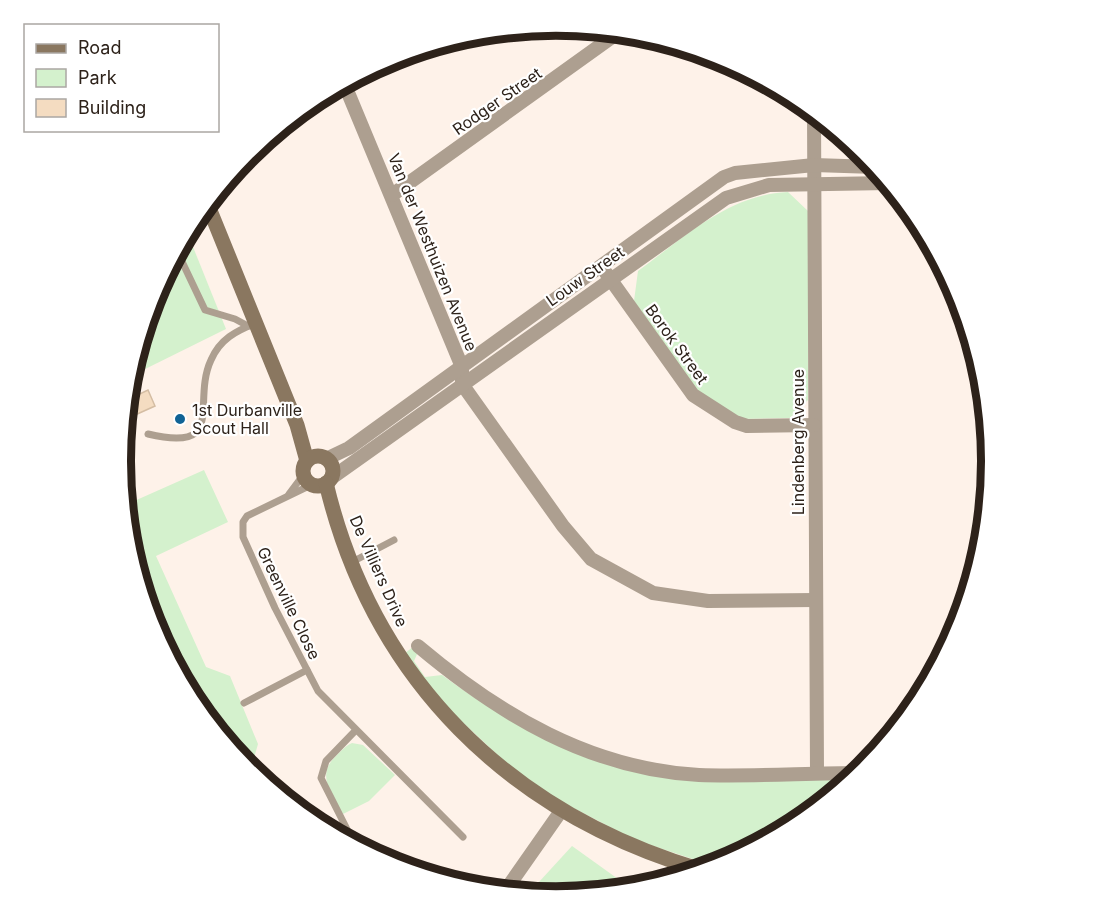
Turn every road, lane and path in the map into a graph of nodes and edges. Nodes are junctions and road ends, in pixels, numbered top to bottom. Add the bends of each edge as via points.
1 (608, 40) edge
2 (347, 91) edge
3 (814, 123) edge
4 (814, 165) junction
5 (863, 167) edge
6 (814, 182) junction
7 (877, 183) edge
8 (392, 195) junction
9 (211, 214) edge
10 (182, 260) edge
11 (601, 266) junction
12 (610, 279) junction
13 (252, 325) junction
14 (462, 367) junction
15 (462, 384) junction
16 (814, 425) junction
17 (148, 434) dead end
18 (318, 473) junction
19 (287, 496) junction
20 (394, 540) dead end
21 (352, 562) junction
22 (815, 600) junction
23 (418, 646) dead end
24 (307, 670) junction
25 (244, 704) dead end
26 (356, 731) junction
27 (817, 772) junction
28 (845, 773) edge
29 (561, 811) junction
30 (348, 832) edge
31 (463, 837) dead end
32 (687, 865) edge
33 (511, 883) edge

1 - 8 street, Rodger Street
2 - 8 street, Van der Westhuizen Avenue
3 - 4 street, Lindenberg Avenue
4 - 5 street, Louw Street
4 - 6 street, Lindenberg Avenue
4 - 11 street, Louw Street via 724,177
6 - 7 street, Louw Street
6 - 12 street, Louw Street via 758,187 726,198
6 - 16 street, Lindenberg Avenue
8 - 14 street, Van der Westhuizen Avenue
9 - 13 street, De Villiers Drive
10 - 13 lane via 205,310
11 - 12 street, Borok Street
11 - 14 street, Louw Street
12 - 15 street, Louw Street
12 - 16 street, Borok Street via 693,395 747,426
13 - 17 lane via 229,336 212,358 202,422 196,432 184,439
13 - 18 street, De Villiers Drive
14 - 15 street, Van der Westhuizen Avenue
14 - 18 street, Louw Street
15 - 18 street, Louw Street
15 - 22 street via 591,559 653,593 708,601
16 - 22 street, Lindenberg Avenue
18 - 19 lane, Greenville Close
18 - 19 lane, Greenville Close
18 - 21 street, De Villiers Drive
19 - 24 lane, Greenville Close via 247,516 243,537
20 - 21 lane
21 - 29 street, De Villiers Drive via 391,641 436,704 499,766
22 - 27 street, Lindenberg Avenue
23 - 27 street, De Villiers Drive via 504,711 602,757 646,769 699,775
24 - 25 lane
24 - 26 lane, Greenville Close via 323,698
26 - 30 lane via 326,761 321,778
26 - 31 lane, Greenville Close
27 - 28 street, De Villiers Drive
29 - 32 street, De Villiers Drive via 624,844
29 - 33 street

